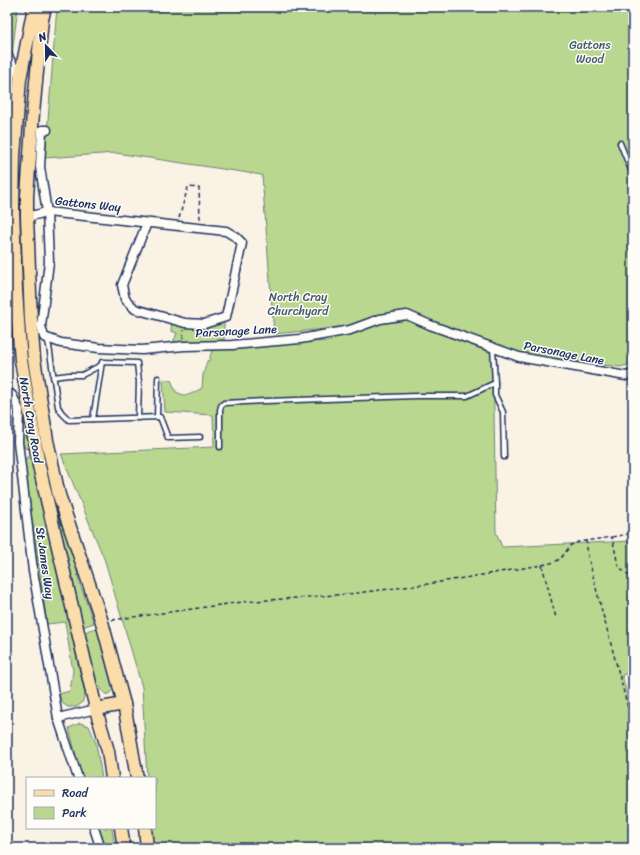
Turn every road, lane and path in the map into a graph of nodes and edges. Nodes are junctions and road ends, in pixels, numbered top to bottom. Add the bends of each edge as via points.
1 (34, 7) edge
2 (44, 7) edge
3 (7, 54) edge
4 (20, 80) junction
5 (47, 130) dead end
6 (620, 143) dead end
7 (633, 175) edge
8 (47, 212) junction
9 (27, 216) junction
10 (146, 223) junction
11 (177, 225) junction
12 (200, 228) junction
13 (185, 323) junction
14 (47, 338) junction
15 (184, 346) junction
16 (493, 348) junction
17 (101, 365) junction
18 (633, 374) edge
19 (54, 377) junction
20 (158, 378) dead end
21 (495, 383) junction
22 (7, 391) edge
23 (157, 417) junction
24 (138, 418) junction
25 (93, 419) junction
26 (200, 437) dead end
27 (220, 447) dead end
28 (504, 457) dead end
29 (633, 533) edge
30 (612, 537) junction
31 (586, 540) junction
32 (542, 565) junction
33 (633, 576) edge
34 (556, 618) dead end
35 (102, 622) junction
36 (124, 704) junction
37 (96, 709) junction
38 (58, 718) junction
39 (633, 726) edge
40 (78, 777) edge
41 (112, 777) edge
42 (137, 777) edge
43 (94, 829) edge
44 (120, 829) edge
45 (145, 829) edge
46 (99, 848) edge
47 (124, 848) edge
48 (147, 848) edge

1 - 4 main road, North Cray Road
2 - 9 main road, North Cray Road via 33,113
3 - 4 street
4 - 37 main road, North Cray Road via 13,210 21,360 39,466
5 - 8 street via 42,130 40,167
6 - 7 lane
8 - 9 street, Gattons Way
8 - 10 street, Gattons Way
8 - 14 street via 49,262 41,326 44,337
9 - 35 main road, North Cray Road via 34,359 47,440 59,495
10 - 11 street, Gattons Way
10 - 13 street, Gattons Way via 122,285 125,299 135,309
11 - 12 street, Gattons Way
11 - 12 path via 188,188 199,188
12 - 13 street, Gattons Way via 226,231 242,244 226,317 204,324
13 - 15 path
14 - 15 street, Parsonage Lane via 61,343 99,348 142,350
14 - 19 lane
15 - 16 street, Parsonage Lane via 300,339 350,330 380,319 407,316
16 - 18 street, Parsonage Lane via 519,357 626,376
16 - 21 lane
17 - 19 lane via 82,375
17 - 24 lane via 102,362 137,363
17 - 25 lane
19 - 25 lane via 58,407 62,414 69,420
20 - 23 lane
21 - 27 lane via 467,396 224,403 220,410
21 - 28 lane via 495,395 503,412
22 - 38 street, St James Way via 12,395 19,410 18,442 32,563
23 - 24 lane
23 - 26 lane via 160,417 168,438
24 - 25 lane
29 - 30 path
30 - 31 path
30 - 33 path via 618,565 630,577
31 - 32 path via 571,546 556,562
31 - 39 path via 598,596
32 - 34 path
32 - 35 path via 428,584 356,593 242,602
35 - 36 main road, North Cray Road
36 - 37 main road
36 - 42 main road, North Cray Road
37 - 38 street
37 - 41 main road, North Cray Road via 108,751
38 - 40 street, St James Way
43 - 46 street
44 - 47 main road
45 - 48 main road

